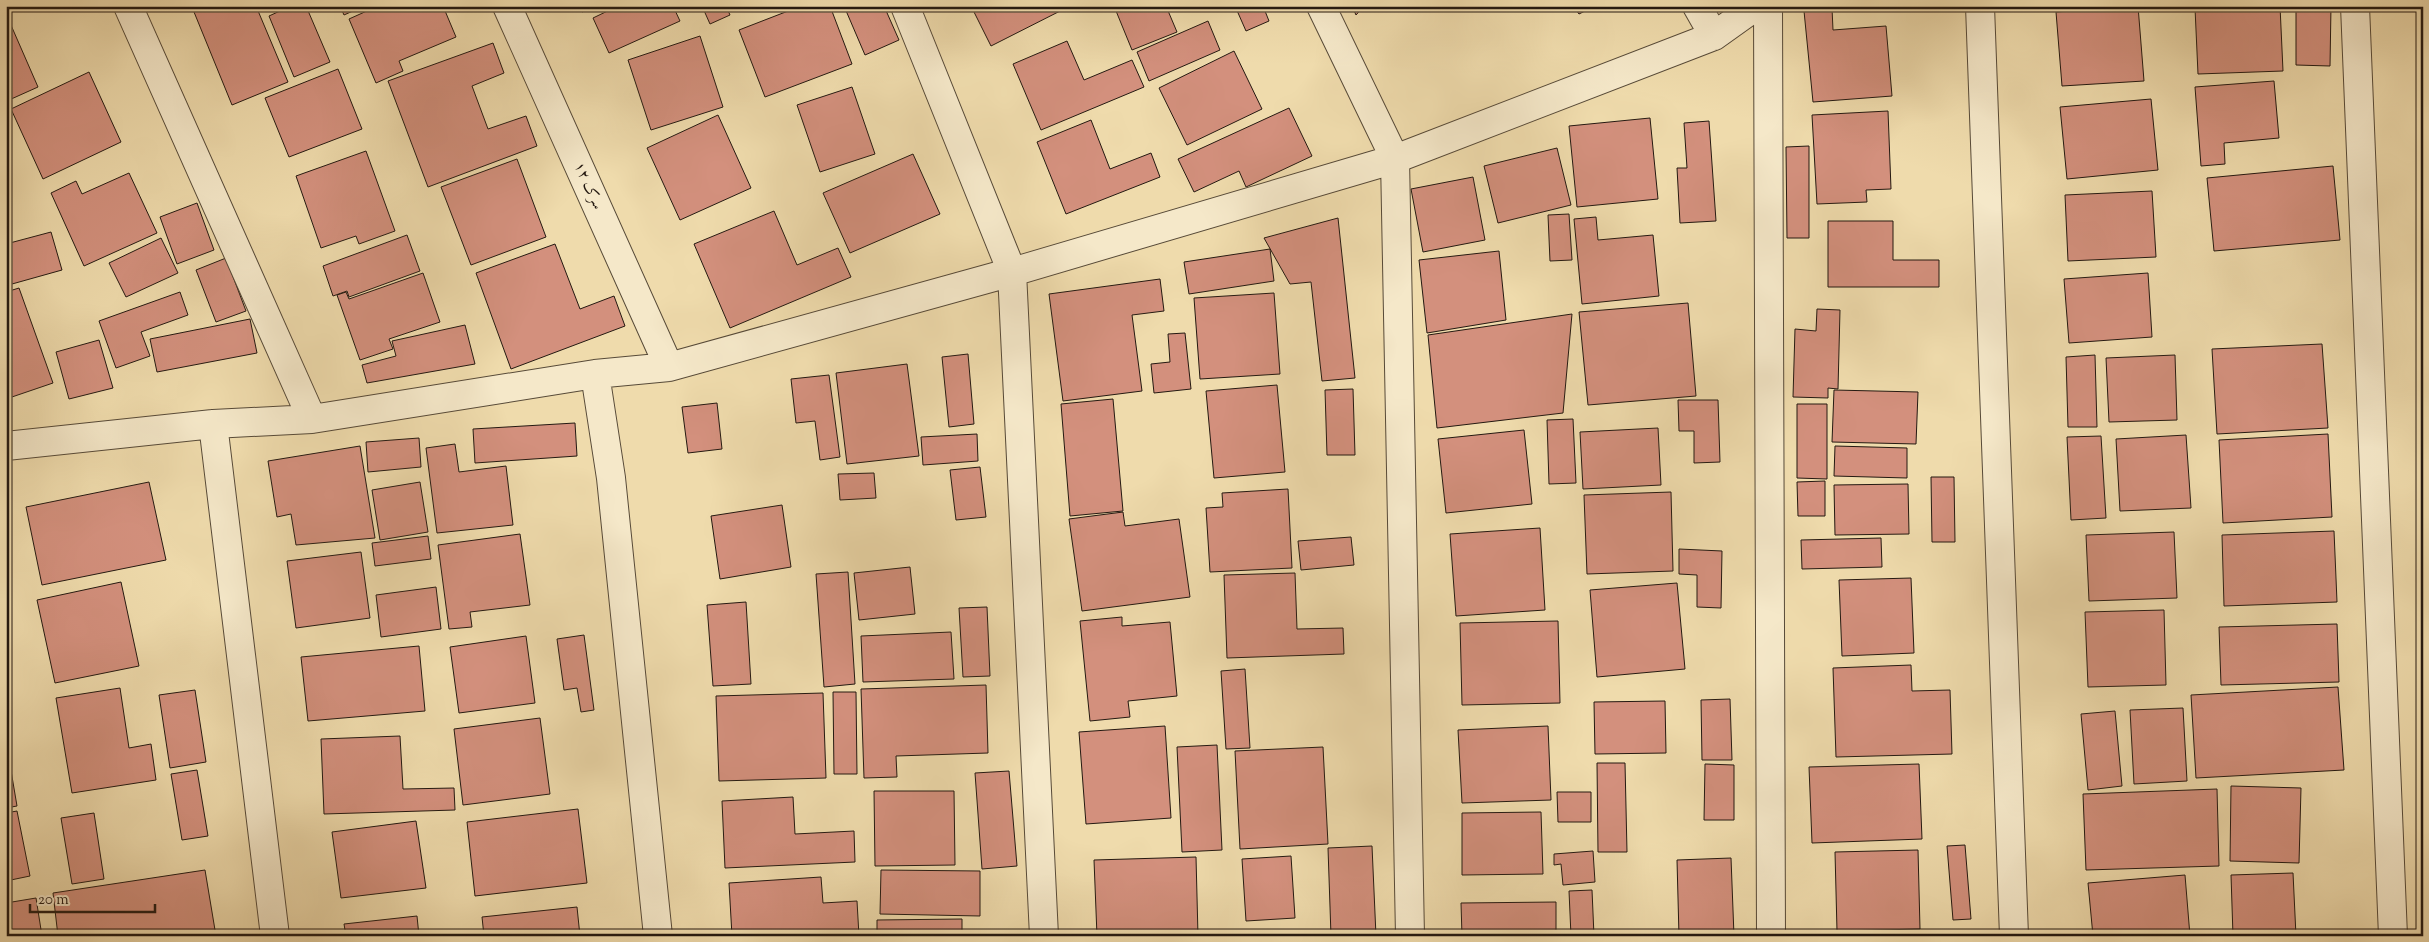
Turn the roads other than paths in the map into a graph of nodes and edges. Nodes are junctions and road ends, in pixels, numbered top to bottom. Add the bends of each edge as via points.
1 (128, 6) edge
2 (507, 6) edge
3 (904, 6) edge
4 (1321, 6) edge
5 (1697, 6) edge
6 (1756, 6) edge
7 (1768, 6) edge
8 (1980, 6) edge
9 (2355, 6) edge
10 (1714, 36) junction
11 (1395, 159) junction
12 (1012, 272) junction
13 (669, 366) junction
14 (595, 374) junction
15 (312, 419) junction
16 (213, 424) junction
17 (6, 446) edge
18 (275, 936) edge
19 (658, 936) edge
20 (1044, 936) edge
21 (1410, 936) edge
22 (1771, 936) edge
23 (2014, 936) edge
24 (2393, 936) edge

1 - 15 street
2 - 13 street, سرک ۱۲
3 - 12 street
4 - 11 street
5 - 10 street
6 - 10 street
7 - 22 street
8 - 23 street
9 - 24 street
10 - 11 street
11 - 12 street
11 - 21 street
12 - 13 street
12 - 20 street
13 - 14 street
14 - 15 street
14 - 19 street via 611,478
15 - 16 street
16 - 17 street
16 - 18 street

